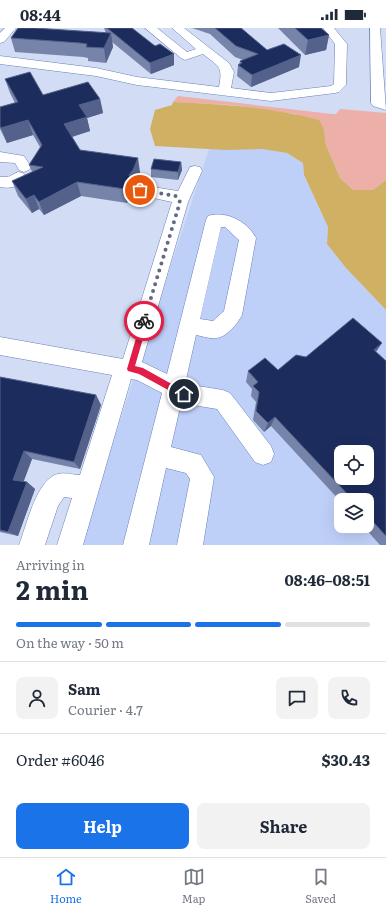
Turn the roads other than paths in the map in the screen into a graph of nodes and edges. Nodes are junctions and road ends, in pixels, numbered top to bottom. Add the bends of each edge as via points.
1 (11, 28) edge
2 (150, 28) edge
3 (177, 28) edge
4 (328, 28) edge
5 (379, 32) edge
6 (0, 40) edge
7 (205, 50) junction
8 (0, 60) edge
9 (224, 91) junction
10 (386, 106) edge
11 (0, 157) edge
12 (195, 171) dead end
13 (0, 182) edge
14 (140, 190) dead end
15 (180, 202) junction
16 (188, 326) junction
17 (0, 346) edge
18 (127, 368) junction
19 (178, 391) junction
20 (263, 454) dead end
21 (157, 455) junction
22 (88, 488) junction
23 (32, 545) edge
24 (70, 545) edge
25 (136, 545) edge
26 (190, 545) edge

1 - 6 street
2 - 7 street via 185,56
3 - 7 street
4 - 9 street via 341,44 339,87 271,96
5 - 10 street via 378,103
7 - 9 street via 226,66 228,72
8 - 9 street via 96,72 137,81
11 - 13 street via 19,159 23,163 21,172 13,182
12 - 15 street
14 - 15 street via 176,196
15 - 18 street
16 - 16 street via 216,330 233,315 248,238 229,222 214,220
16 - 19 street
17 - 18 street
18 - 19 street via 140,370
18 - 22 street
19 - 20 street via 223,400
19 - 21 street
21 - 25 street
21 - 26 street via 192,463 202,476
22 - 23 street via 59,485 48,499
22 - 24 street

